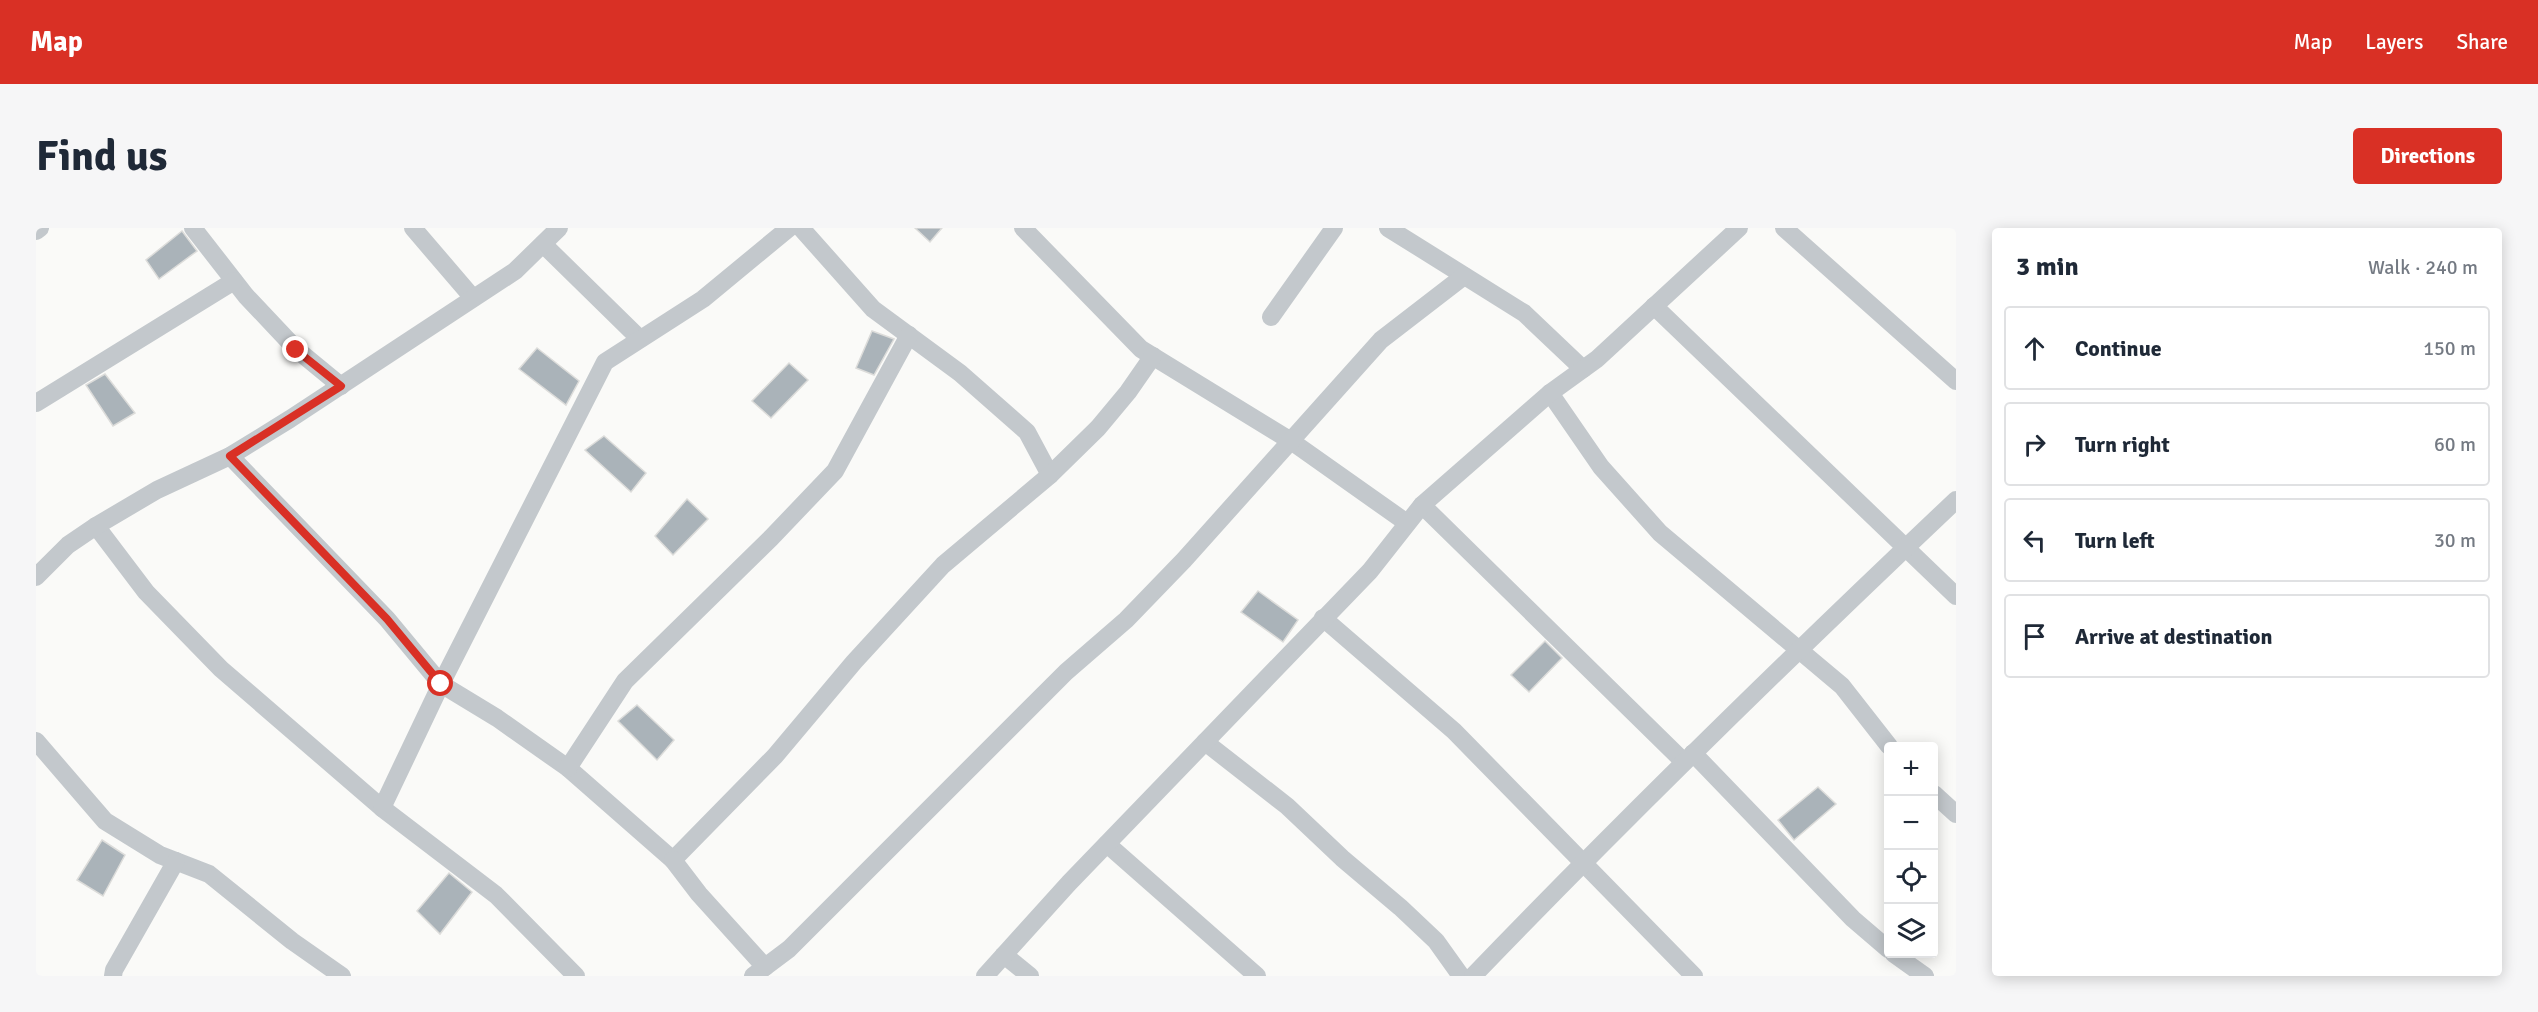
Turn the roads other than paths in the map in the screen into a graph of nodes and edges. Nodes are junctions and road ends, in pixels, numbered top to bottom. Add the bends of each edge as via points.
1 (40, 228) edge
2 (193, 228) edge
3 (413, 228) edge
4 (559, 228) edge
5 (789, 228) edge
6 (801, 228) edge
7 (1023, 228) edge
8 (1334, 228) edge
9 (1388, 228) edge
10 (1739, 228) edge
11 (1784, 228) edge
12 (36, 231) edge
13 (1412, 234) edge
14 (543, 244) junction
15 (1464, 276) junction
16 (234, 281) junction
17 (473, 298) junction
18 (1654, 306) junction
19 (1271, 317) dead end
20 (909, 335) junction
21 (640, 339) junction
22 (1153, 356) junction
23 (1583, 369) junction
24 (1956, 381) edge
25 (341, 386) junction
26 (1550, 393) junction
27 (36, 403) edge
28 (1292, 441) junction
29 (230, 456) junction
30 (1050, 475) junction
31 (1956, 500) edge
32 (1422, 505) junction
33 (1407, 523) junction
34 (96, 526) junction
35 (1905, 549) junction
36 (36, 575) edge
37 (1956, 596) edge
38 (1323, 618) junction
39 (1797, 651) junction
40 (441, 684) junction
41 (36, 741) edge
42 (1205, 742) junction
43 (1885, 742) edge
44 (1689, 757) junction
45 (568, 768) junction
46 (1936, 796) edge
47 (382, 808) junction
48 (1956, 814) edge
49 (1107, 844) junction
50 (673, 860) junction
51 (176, 861) junction
52 (1582, 862) junction
53 (1884, 946) edge
54 (1004, 955) junction
55 (1900, 958) edge
56 (759, 972) edge
57 (1686, 973) edge
58 (110, 974) edge
59 (342, 976) edge
60 (576, 976) edge
61 (985, 976) edge
62 (1030, 976) edge
63 (1257, 976) edge
64 (1461, 976) edge
65 (1473, 976) edge
66 (1926, 976) edge

1 - 12 street
2 - 16 street
3 - 17 street
4 - 14 street
5 - 21 street via 703,299
6 - 20 street via 873,309
7 - 22 street via 1141,349
8 - 19 street
9 - 13 street
10 - 18 street
11 - 24 street
13 - 15 street
14 - 17 street via 515,272
14 - 21 street
15 - 23 street via 1524,313
15 - 28 street via 1381,340
16 - 25 street via 296,350
16 - 27 street
17 - 25 street
18 - 23 street
18 - 35 street
20 - 30 street via 960,373 1026,432
20 - 45 street via 835,471 625,681
21 - 40 street via 605,362
22 - 28 street
22 - 30 street via 1098,428
23 - 26 street
25 - 29 street
26 - 32 street
26 - 39 street via 1601,467 1660,533
28 - 33 street
28 - 56 street via 1126,620 1066,672 789,948
29 - 34 street via 157,490
29 - 40 street via 387,619
30 - 50 street via 944,565 854,662 775,756
31 - 35 street
32 - 33 street
32 - 44 street
33 - 38 street via 1370,571
34 - 36 street
34 - 47 street via 146,592 221,669
35 - 37 street
35 - 39 street
38 - 42 street
38 - 52 street via 1454,731
39 - 43 street via 1842,686
39 - 44 street
40 - 45 street
40 - 47 street
41 - 51 street via 105,820
42 - 49 street
42 - 64 street via 1287,806 1400,907 1436,940
44 - 52 street
44 - 53 street
45 - 50 street
46 - 48 street
47 - 60 street via 496,895
49 - 54 street
49 - 63 street
50 - 56 street
51 - 58 street
51 - 59 street via 209,874
52 - 57 street
52 - 65 street
54 - 61 street
54 - 62 street
55 - 66 street

